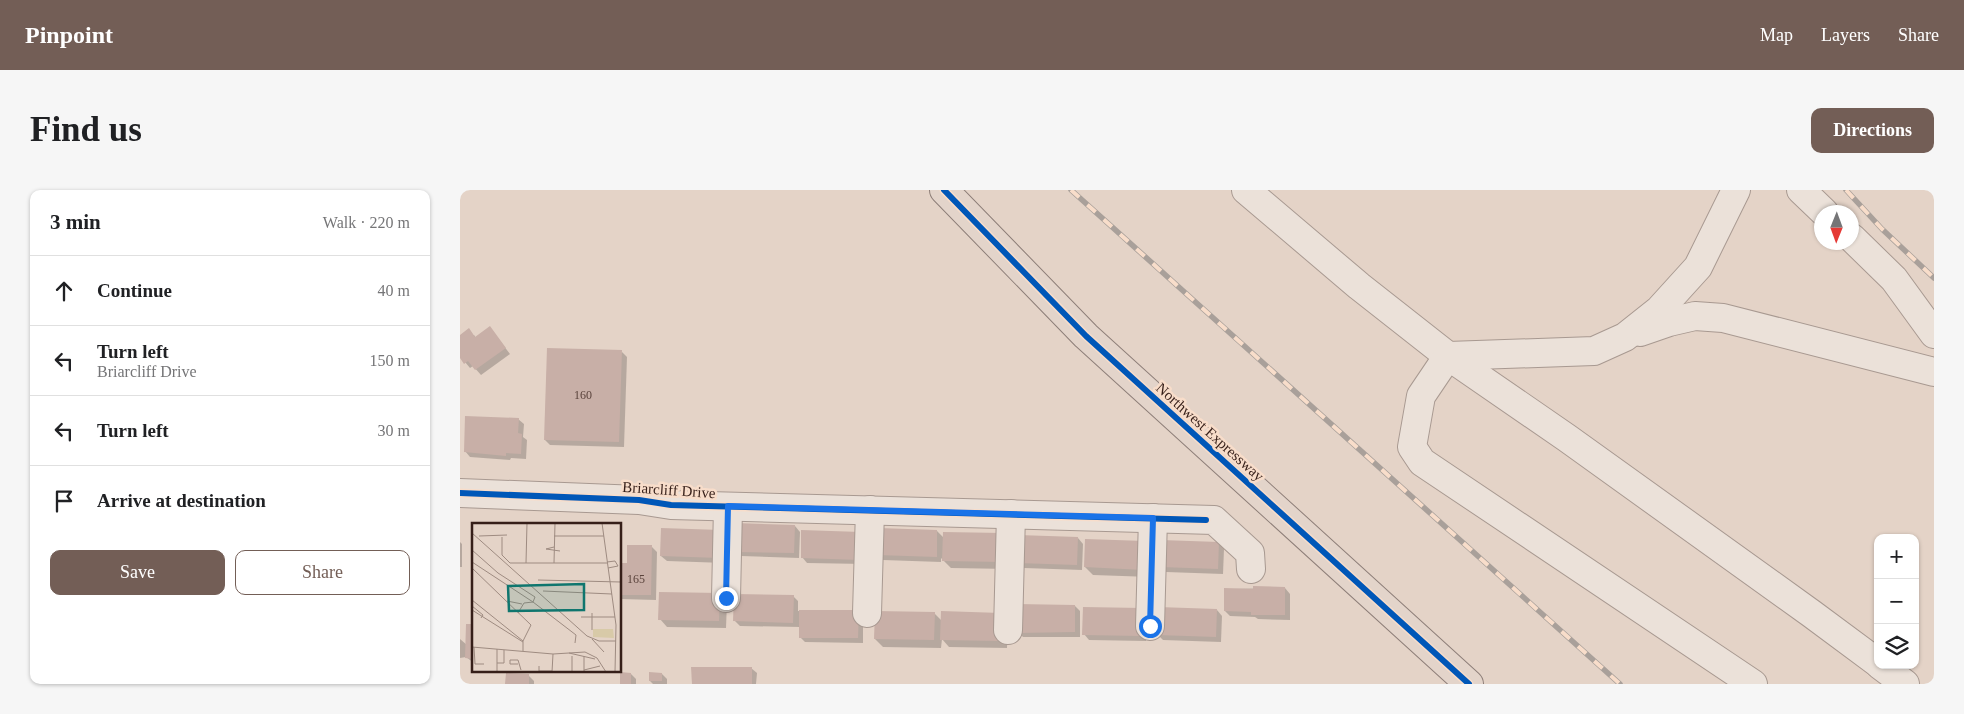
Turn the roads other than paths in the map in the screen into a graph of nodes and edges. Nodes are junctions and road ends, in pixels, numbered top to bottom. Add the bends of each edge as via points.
1 (944, 190) edge
2 (1246, 190) edge
3 (1736, 190) edge
4 (1800, 190) edge
5 (1816, 205) edge
6 (1859, 245) edge
7 (1934, 334) edge
8 (1625, 337) junction
9 (1448, 356) junction
10 (1934, 372) edge
11 (460, 492) edge
12 (728, 506) junction
13 (870, 510) junction
14 (1011, 514) junction
15 (1153, 518) junction
16 (1251, 569) dead end
17 (726, 598) dead end
18 (867, 613) dead end
19 (1150, 626) dead end
20 (1008, 630) dead end
21 (1874, 660) edge
22 (1886, 669) edge
23 (1469, 684) edge
24 (1753, 684) edge
25 (1905, 684) edge

1 - 23 main road, Northwest Expressway via 1086,336
2 - 9 street
3 - 8 street via 1698,267 1660,310
4 - 5 street
6 - 7 street via 1894,279
8 - 9 street via 1594,351
8 - 10 street via 1696,316 1723,318
9 - 21 street
9 - 24 street via 1421,396 1412,447 1422,462
11 - 12 street, Briarcliff Drive
12 - 13 street, Briarcliff Drive
12 - 17 street
13 - 14 street, Briarcliff Drive
13 - 18 street
14 - 15 street, Briarcliff Drive
14 - 20 street
15 - 16 street, Briarcliff Drive via 1216,521 1250,553
15 - 19 street
22 - 25 street

